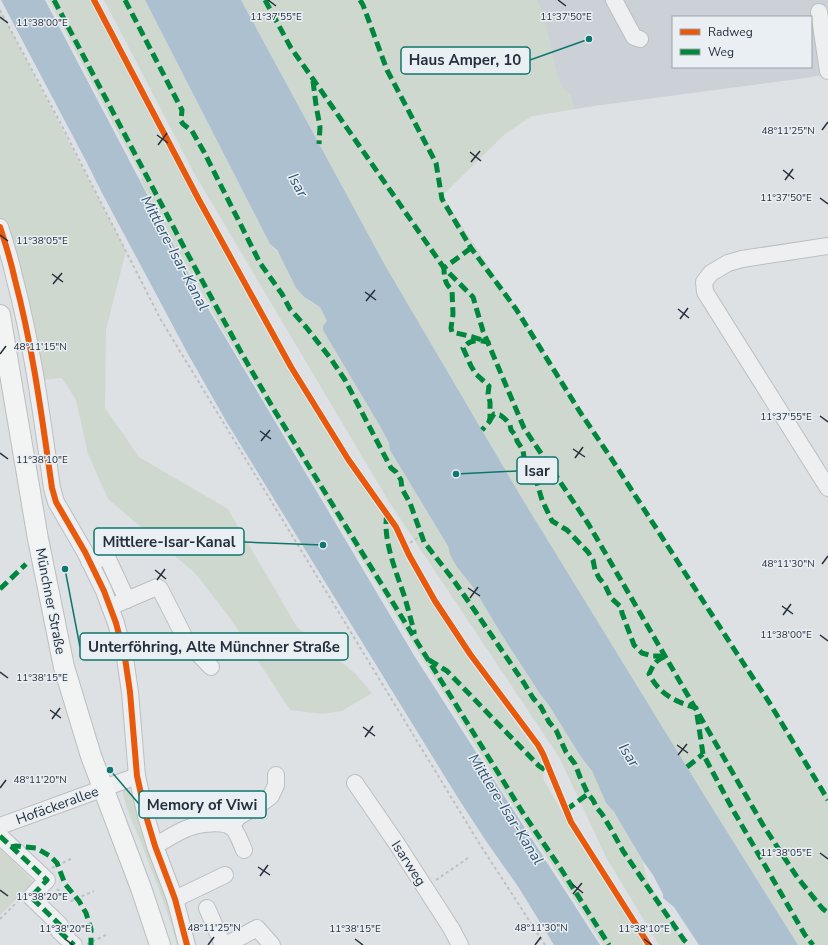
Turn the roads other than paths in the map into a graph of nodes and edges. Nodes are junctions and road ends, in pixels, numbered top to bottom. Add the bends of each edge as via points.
1 (614, 0) edge
2 (819, 12) dead end
3 (640, 39) dead end
4 (828, 71) edge
5 (0, 227) edge
6 (828, 246) edge
7 (0, 315) edge
8 (828, 488) edge
9 (89, 561) junction
10 (127, 600) junction
11 (110, 607) junction
12 (211, 667) dead end
13 (276, 774) dead end
14 (137, 776) junction
15 (354, 783) dead end
16 (103, 789) junction
17 (0, 826) edge
18 (232, 827) junction
19 (0, 836) edge
20 (155, 846) junction
21 (244, 850) dead end
22 (225, 875) dead end
23 (175, 899) junction
24 (207, 908) dead end
25 (74, 945) edge
26 (160, 945) edge
27 (187, 945) edge
28 (223, 945) edge
29 (226, 945) edge
30 (272, 945) edge
31 (460, 945) edge

1 - 3 street via 634,37
2 - 4 street
5 - 9 street via 22,306 34,365 52,488 56,502
6 - 8 street via 728,263 711,272 704,282 705,292
7 - 16 main road, Münchner Straße via 37,531 64,667 90,756
9 - 10 street via 107,557
9 - 11 street
10 - 11 street
10 - 12 street via 157,587 160,589 186,642
11 - 14 street via 126,665
13 - 18 street via 276,785 271,796 238,817
14 - 16 street, Hofäckerallee
14 - 20 street
15 - 31 street, Isarweg via 397,844
16 - 17 street, Hofäckerallee
16 - 26 main road, Münchner Straße
18 - 20 street via 207,824 187,828
18 - 21 street
19 - 25 street via 43,877 31,897 60,925 59,931
20 - 23 street
22 - 23 street
23 - 27 street
24 - 28 street
29 - 30 street via 257,928

